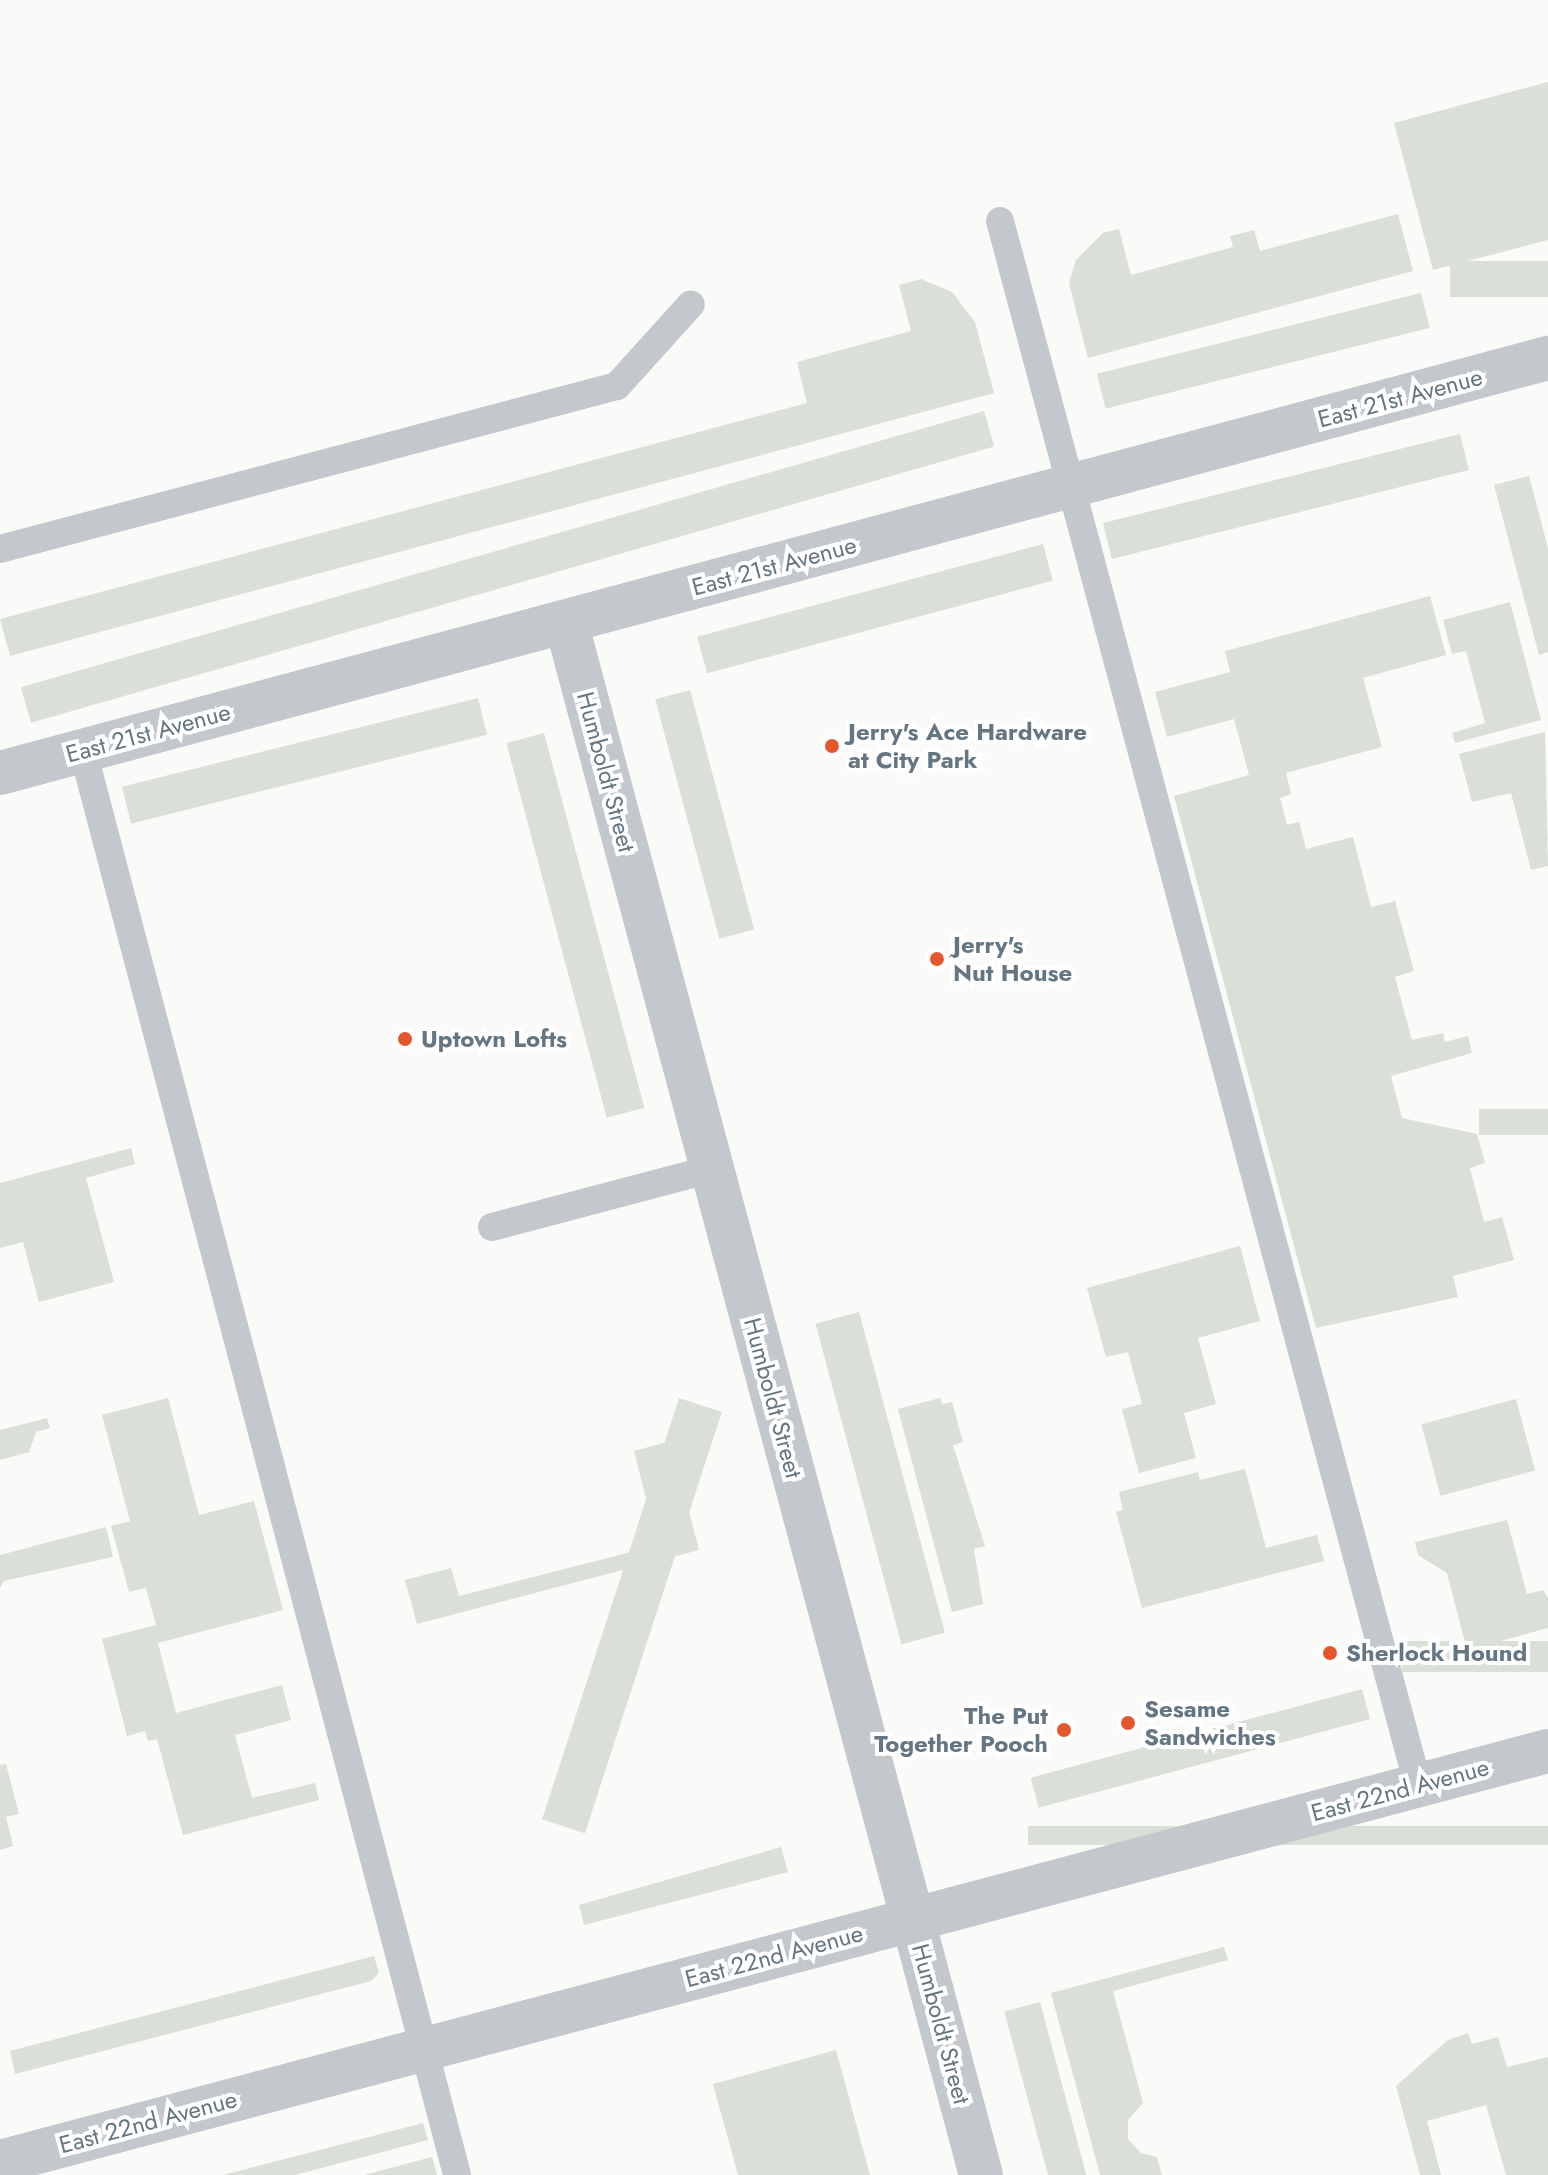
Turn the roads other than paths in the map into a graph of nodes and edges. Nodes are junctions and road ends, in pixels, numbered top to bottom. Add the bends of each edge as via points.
1 (1000, 221) dead end
2 (691, 304) dead end
3 (1548, 358) edge
4 (1071, 486) junction
5 (0, 549) edge
6 (566, 622) junction
7 (83, 751) junction
8 (0, 773) edge
9 (711, 1169) junction
10 (492, 1227) dead end
11 (1548, 1751) edge
12 (1418, 1785) junction
13 (913, 1919) junction
14 (425, 2049) junction
15 (0, 2162) edge
16 (457, 2175) edge
17 (981, 2175) edge

1 - 4 lane
2 - 5 lane via 617,386
3 - 4 street, East 21st Avenue
4 - 6 street, East 21st Avenue
4 - 12 lane
6 - 7 street, East 21st Avenue
6 - 9 street, Humboldt Street
7 - 8 street, East 21st Avenue
7 - 14 lane
9 - 10 lane
9 - 13 street, Humboldt Street
11 - 12 street, East 22nd Avenue
12 - 13 street, East 22nd Avenue
13 - 14 street, East 22nd Avenue
13 - 17 street, Humboldt Street
14 - 15 street, East 22nd Avenue
14 - 16 lane

